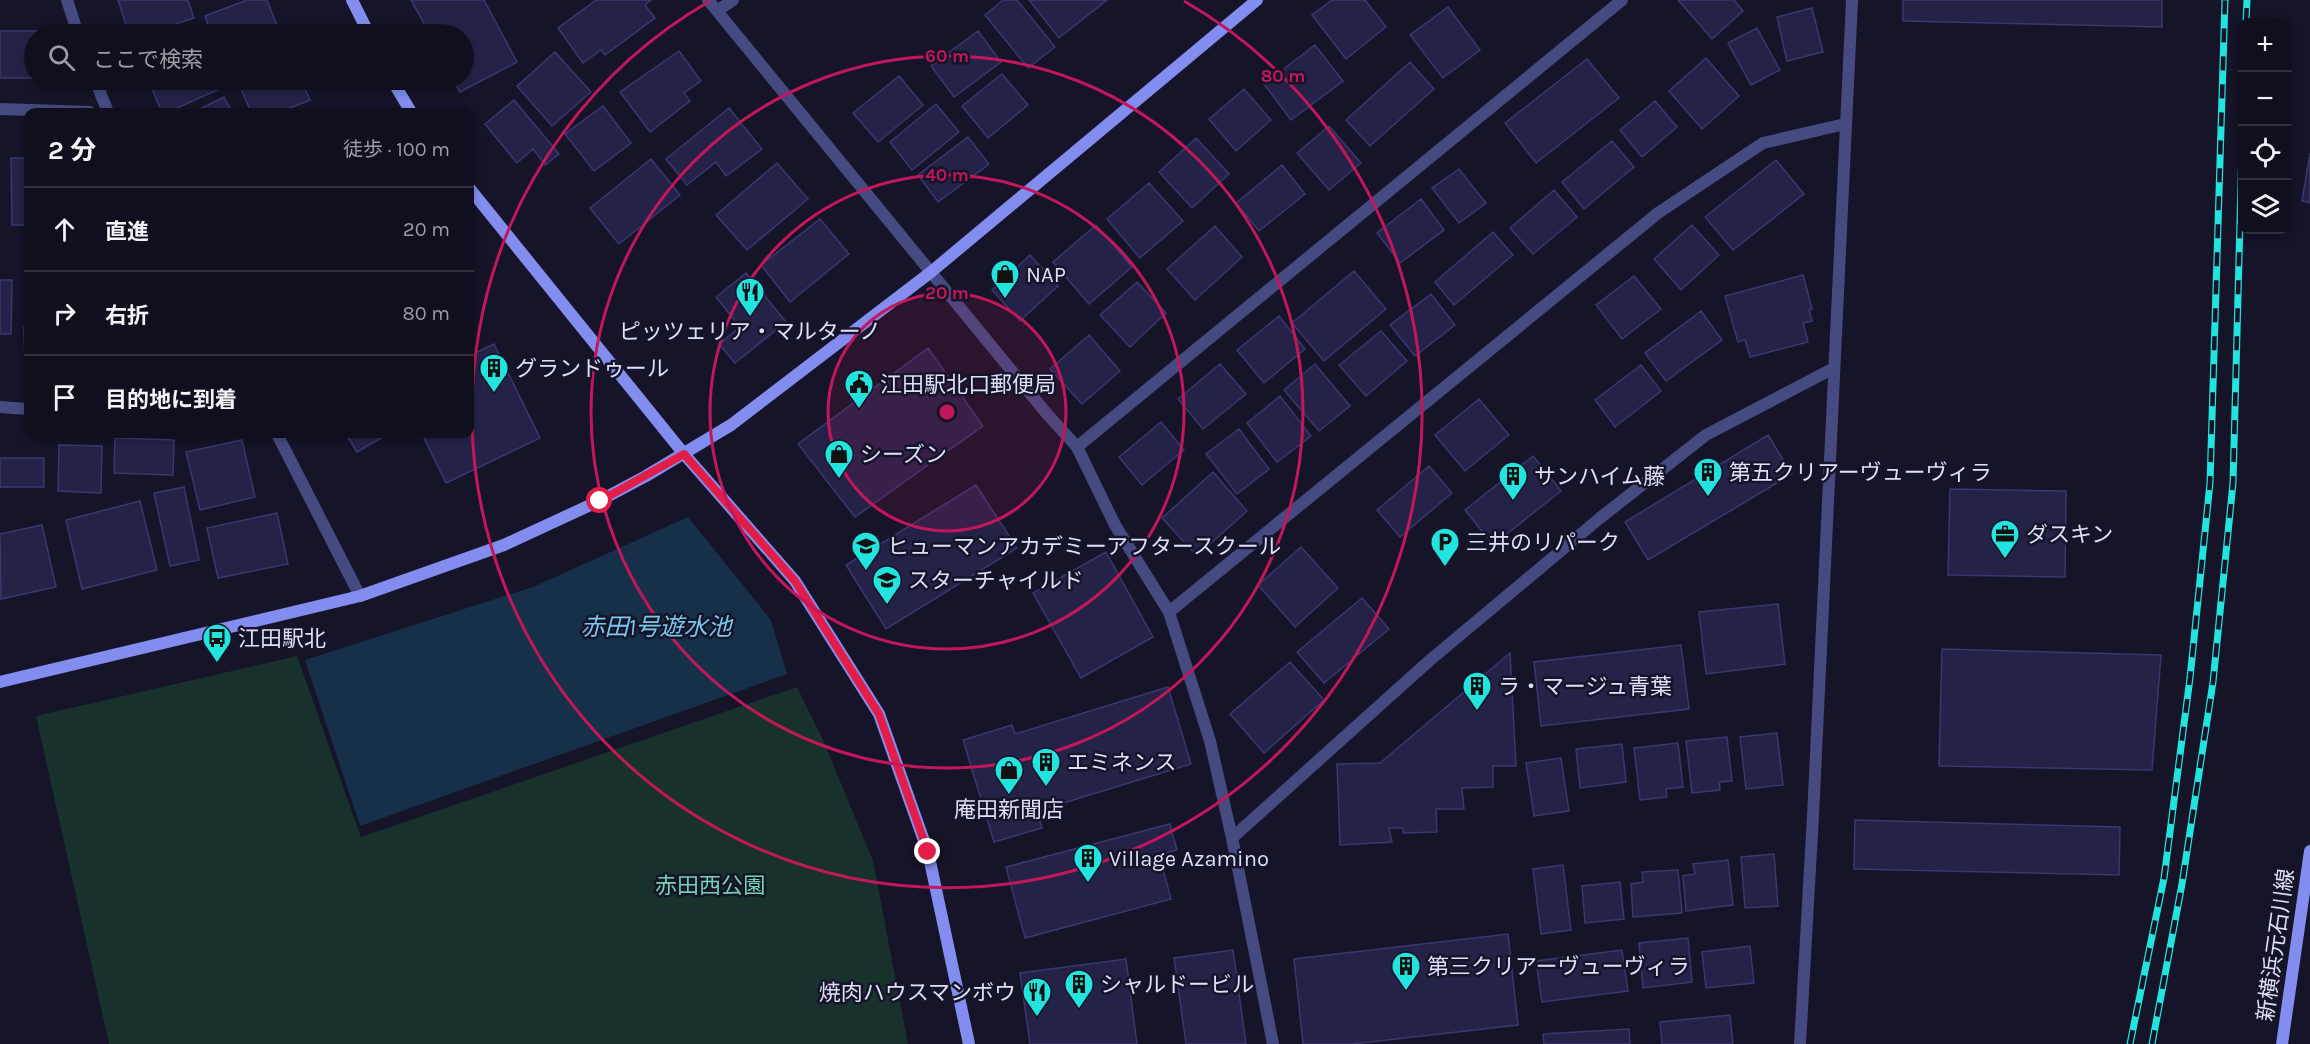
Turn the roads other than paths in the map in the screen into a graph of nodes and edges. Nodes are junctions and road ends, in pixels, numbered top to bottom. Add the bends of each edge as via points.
1 (67, 0) edge
2 (352, 0) edge
3 (708, 0) edge
4 (733, 0) edge
5 (1257, 0) edge
6 (1622, 0) edge
7 (1852, 0) edge
8 (717, 11) junction
9 (75, 24) edge
10 (364, 24) edge
11 (99, 90) edge
12 (398, 90) edge
13 (106, 108) edge
14 (409, 108) edge
15 (0, 109) edge
16 (24, 110) edge
17 (1845, 124) junction
18 (474, 194) edge
19 (931, 272) junction
20 (1834, 368) junction
21 (0, 408) edge
22 (24, 409) edge
23 (279, 438) edge
24 (1077, 447) junction
25 (684, 454) junction
26 (360, 596) junction
27 (1169, 612) junction
28 (0, 682) edge
29 (1232, 838) junction
30 (2310, 851) edge
31 (969, 1044) edge
32 (1273, 1044) edge
33 (1800, 1044) edge
34 (2282, 1044) edge

1 - 9 street
2 - 10 street
3 - 8 street
4 - 8 street
5 - 19 street
6 - 24 street
7 - 17 street
8 - 19 street
11 - 13 street
12 - 14 street
15 - 16 street
17 - 20 street
17 - 27 street via 1763,144 1658,213
18 - 25 street
19 - 24 street
19 - 25 street via 731,425
20 - 29 street via 1706,435 1429,661
20 - 33 street
21 - 22 street
23 - 26 street
24 - 27 street via 1115,525
25 - 26 street via 600,501 504,544
25 - 31 street via 795,581 879,714 928,852
26 - 28 street
27 - 29 street via 1210,741
29 - 32 street
30 - 34 street, 新横浜元石川線

